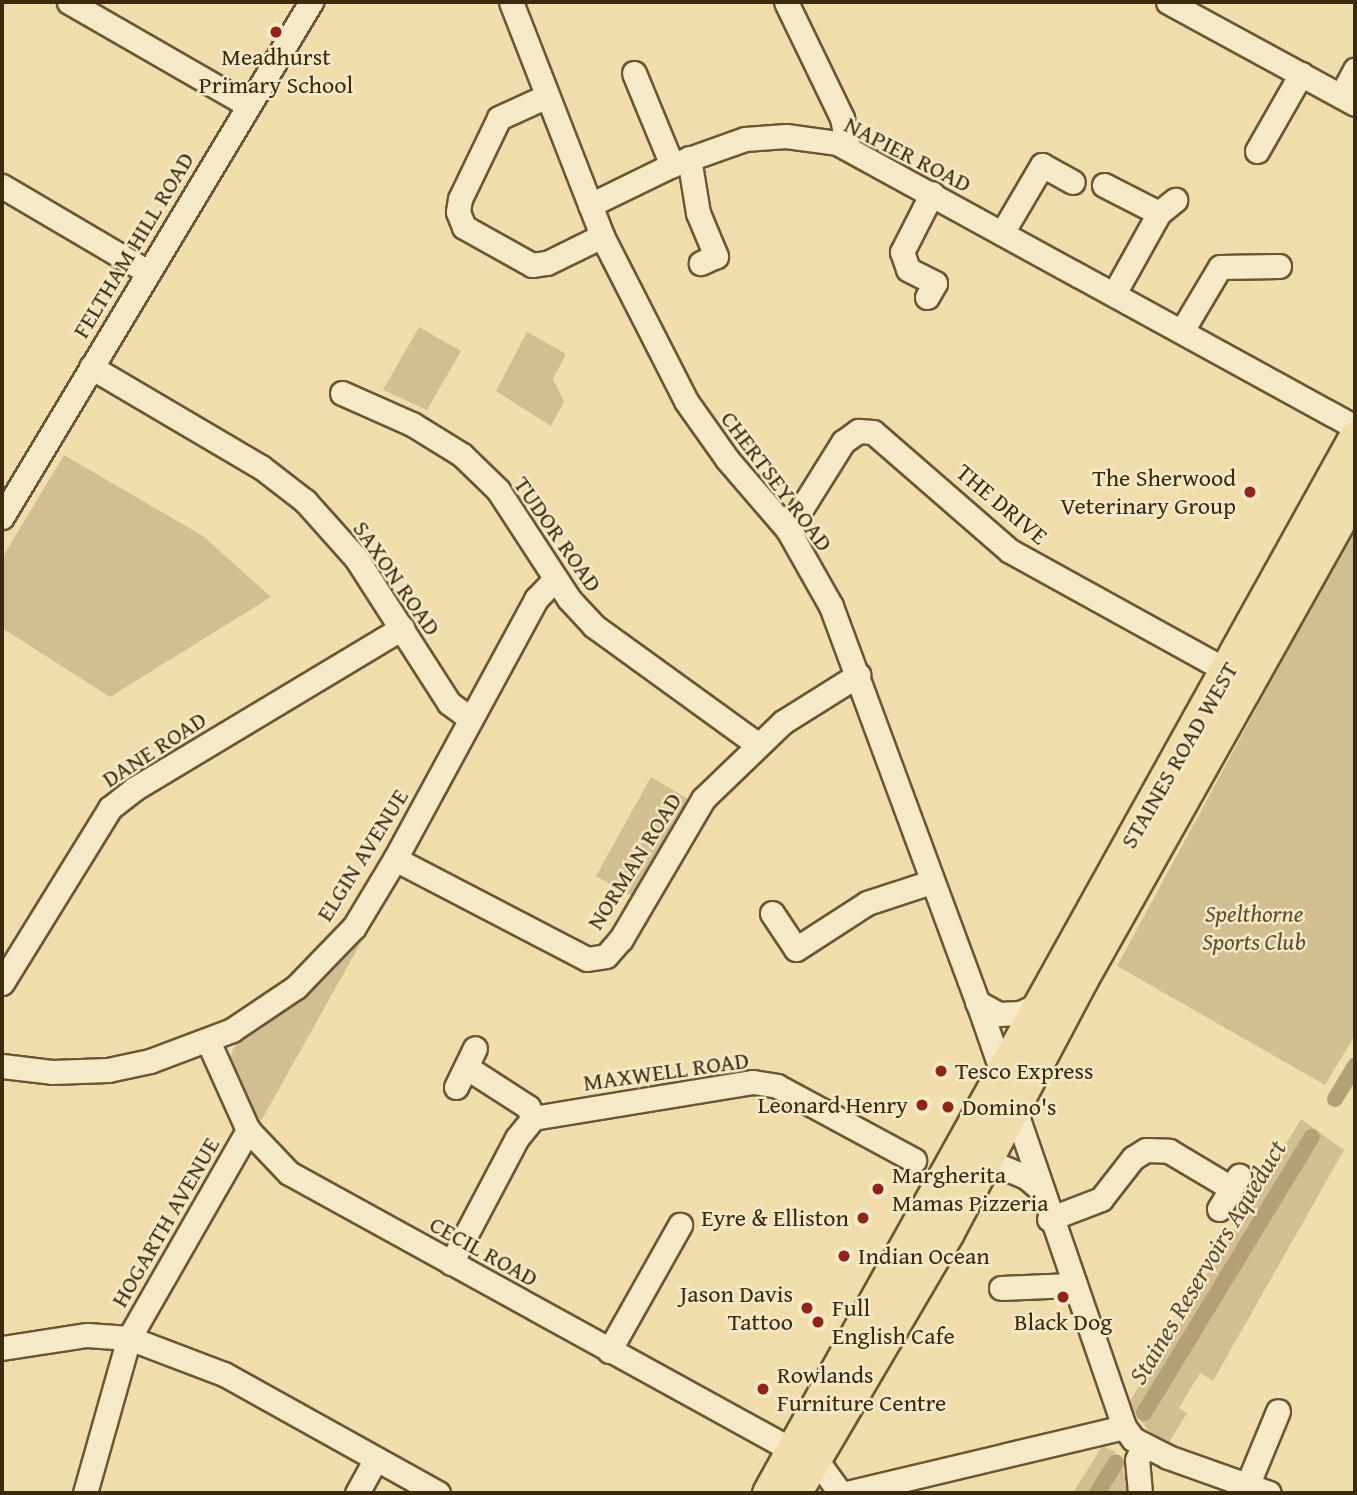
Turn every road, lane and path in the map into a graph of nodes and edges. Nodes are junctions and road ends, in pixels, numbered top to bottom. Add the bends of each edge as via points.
1 (69, 2) edge
2 (310, 2) edge
3 (511, 2) edge
4 (786, 2) edge
5 (1168, 2) edge
6 (1355, 70) edge
7 (634, 73) dead end
8 (1301, 74) junction
9 (547, 96) junction
10 (1348, 100) edge
11 (248, 105) junction
12 (848, 148) junction
13 (1257, 151) dead end
14 (680, 162) junction
15 (1073, 182) dead end
16 (1104, 185) dead end
17 (2, 186) edge
18 (933, 193) junction
19 (590, 205) junction
20 (1002, 233) junction
21 (602, 236) junction
22 (701, 262) dead end
23 (1279, 266) dead end
24 (148, 272) junction
25 (1115, 292) junction
26 (927, 297) dead end
27 (1183, 329) junction
28 (91, 367) junction
29 (342, 393) dead end
30 (1355, 427) edge
31 (1355, 438) edge
32 (1355, 491) edge
33 (2, 517) edge
34 (788, 530) junction
35 (555, 579) junction
36 (402, 628) junction
37 (1227, 670) junction
38 (858, 675) junction
39 (471, 719) junction
40 (757, 744) junction
41 (395, 859) junction
42 (932, 882) junction
43 (772, 913) dead end
44 (2, 983) edge
45 (977, 1002) junction
46 (1038, 1005) junction
47 (208, 1041) junction
48 (1041, 1051) junction
49 (2, 1066) edge
50 (466, 1067) dead end
51 (1000, 1071) junction
52 (1013, 1111) junction
53 (533, 1118) junction
54 (248, 1130) junction
55 (971, 1131) junction
56 (914, 1160) dead end
57 (979, 1174) junction
58 (1039, 1188) junction
59 (1219, 1209) dead end
60 (1049, 1219) junction
61 (680, 1225) dead end
62 (451, 1263) junction
63 (1072, 1285) junction
64 (1001, 1288) dead end
65 (128, 1338) junction
66 (2, 1348) edge
67 (609, 1351) junction
68 (1278, 1410) dead end
69 (1124, 1427) junction
70 (1143, 1445) junction
71 (805, 1451) junction
72 (376, 1459) junction
73 (1247, 1486) junction
74 (85, 1493) edge
75 (357, 1493) edge
76 (438, 1493) edge
77 (769, 1493) edge
78 (794, 1493) edge
79 (840, 1493) edge
80 (847, 1493) edge
81 (1140, 1493) edge
82 (1269, 1493) edge

1 - 11 street
2 - 11 street, FELTHAM HILL ROAD
3 - 9 street, CHERTSEY ROAD
4 - 12 street via 842,118
5 - 8 street
6 - 10 street
7 - 14 street
8 - 10 street
8 - 13 street
9 - 19 street, CHERTSEY ROAD
9 - 21 street via 499,118 458,212 464,227 532,265 547,263
11 - 24 street, FELTHAM HILL ROAD
12 - 14 street, NAPIER ROAD via 786,136 745,139
12 - 18 street, NAPIER ROAD
14 - 19 street, NAPIER ROAD
14 - 22 street via 716,256
15 - 20 street via 1042,165
16 - 25 street via 1167,206
17 - 24 street
18 - 20 street, NAPIER ROAD
18 - 26 street via 902,252 908,269 935,283
19 - 21 street, CHERTSEY ROAD
20 - 25 street, NAPIER ROAD
21 - 34 street, CHERTSEY ROAD via 692,411
23 - 27 street via 1243,263 1220,267
24 - 28 street, FELTHAM HILL ROAD
25 - 27 street, NAPIER ROAD
27 - 30 street, NAPIER ROAD
28 - 33 street, FELTHAM HILL ROAD
28 - 36 street, SAXON ROAD via 261,467 305,502 356,558
29 - 35 street, TUDOR ROAD via 412,424 462,455 498,490
31 - 37 highway, STAINES ROAD WEST
32 - 48 highway
34 - 37 street, THE DRIVE via 843,442 858,431 873,432 1010,551
34 - 38 street, CHERTSEY ROAD via 831,606
35 - 39 street, ELGIN AVENUE via 536,599
35 - 40 street, TUDOR ROAD via 594,626
36 - 39 street, SAXON ROAD via 449,703
36 - 44 street, DANE ROAD via 134,789 110,808
37 - 46 highway, STAINES ROAD WEST
38 - 40 street, NORMAN ROAD via 833,687
38 - 42 street, CHERTSEY ROAD
39 - 41 street, ELGIN AVENUE
40 - 41 street, NORMAN ROAD via 703,799 621,939 606,956 587,959
41 - 47 street, ELGIN AVENUE via 354,927 296,987
42 - 43 street via 867,903 796,949
42 - 45 street, CHERTSEY ROAD
45 - 46 street via 999,1014 1020,1013
45 - 51 street, CHERTSEY ROAD
46 - 51 highway, STAINES ROAD WEST
47 - 49 street, ELGIN AVENUE via 108,1070 52,1072
47 - 54 street, CECIL ROAD
48 - 51 highway via 1014,1070
48 - 52 highway
50 - 53 street via 528,1107
51 - 52 street, CHERTSEY ROAD
51 - 55 highway, STAINES ROAD WEST
52 - 55 highway
52 - 57 highway
52 - 58 street, CHERTSEY ROAD
53 - 56 street, MAXWELL ROAD via 753,1082 776,1086
53 - 62 street via 517,1138
54 - 62 street, CECIL ROAD via 289,1173
54 - 65 street, HOGARTH AVENUE
55 - 71 highway, STAINES ROAD WEST
57 - 58 street via 1000,1166
57 - 71 highway
58 - 60 street, CHERTSEY ROAD
59 - 60 street via 1235,1182 1170,1151 1146,1150 1133,1158 1101,1199
60 - 63 street, CHERTSEY ROAD
61 - 67 street
62 - 67 street, CECIL ROAD
63 - 64 street
63 - 69 street, CHERTSEY ROAD
65 - 66 street, HOGARTH AVENUE via 87,1335
65 - 72 street via 224,1374
65 - 74 street
67 - 71 street, CECIL ROAD
68 - 73 street
69 - 70 street
69 - 80 street
70 - 73 street
70 - 81 street via 1137,1460
71 - 77 highway
71 - 78 highway
71 - 79 street
72 - 75 street
72 - 76 street
73 - 82 street

